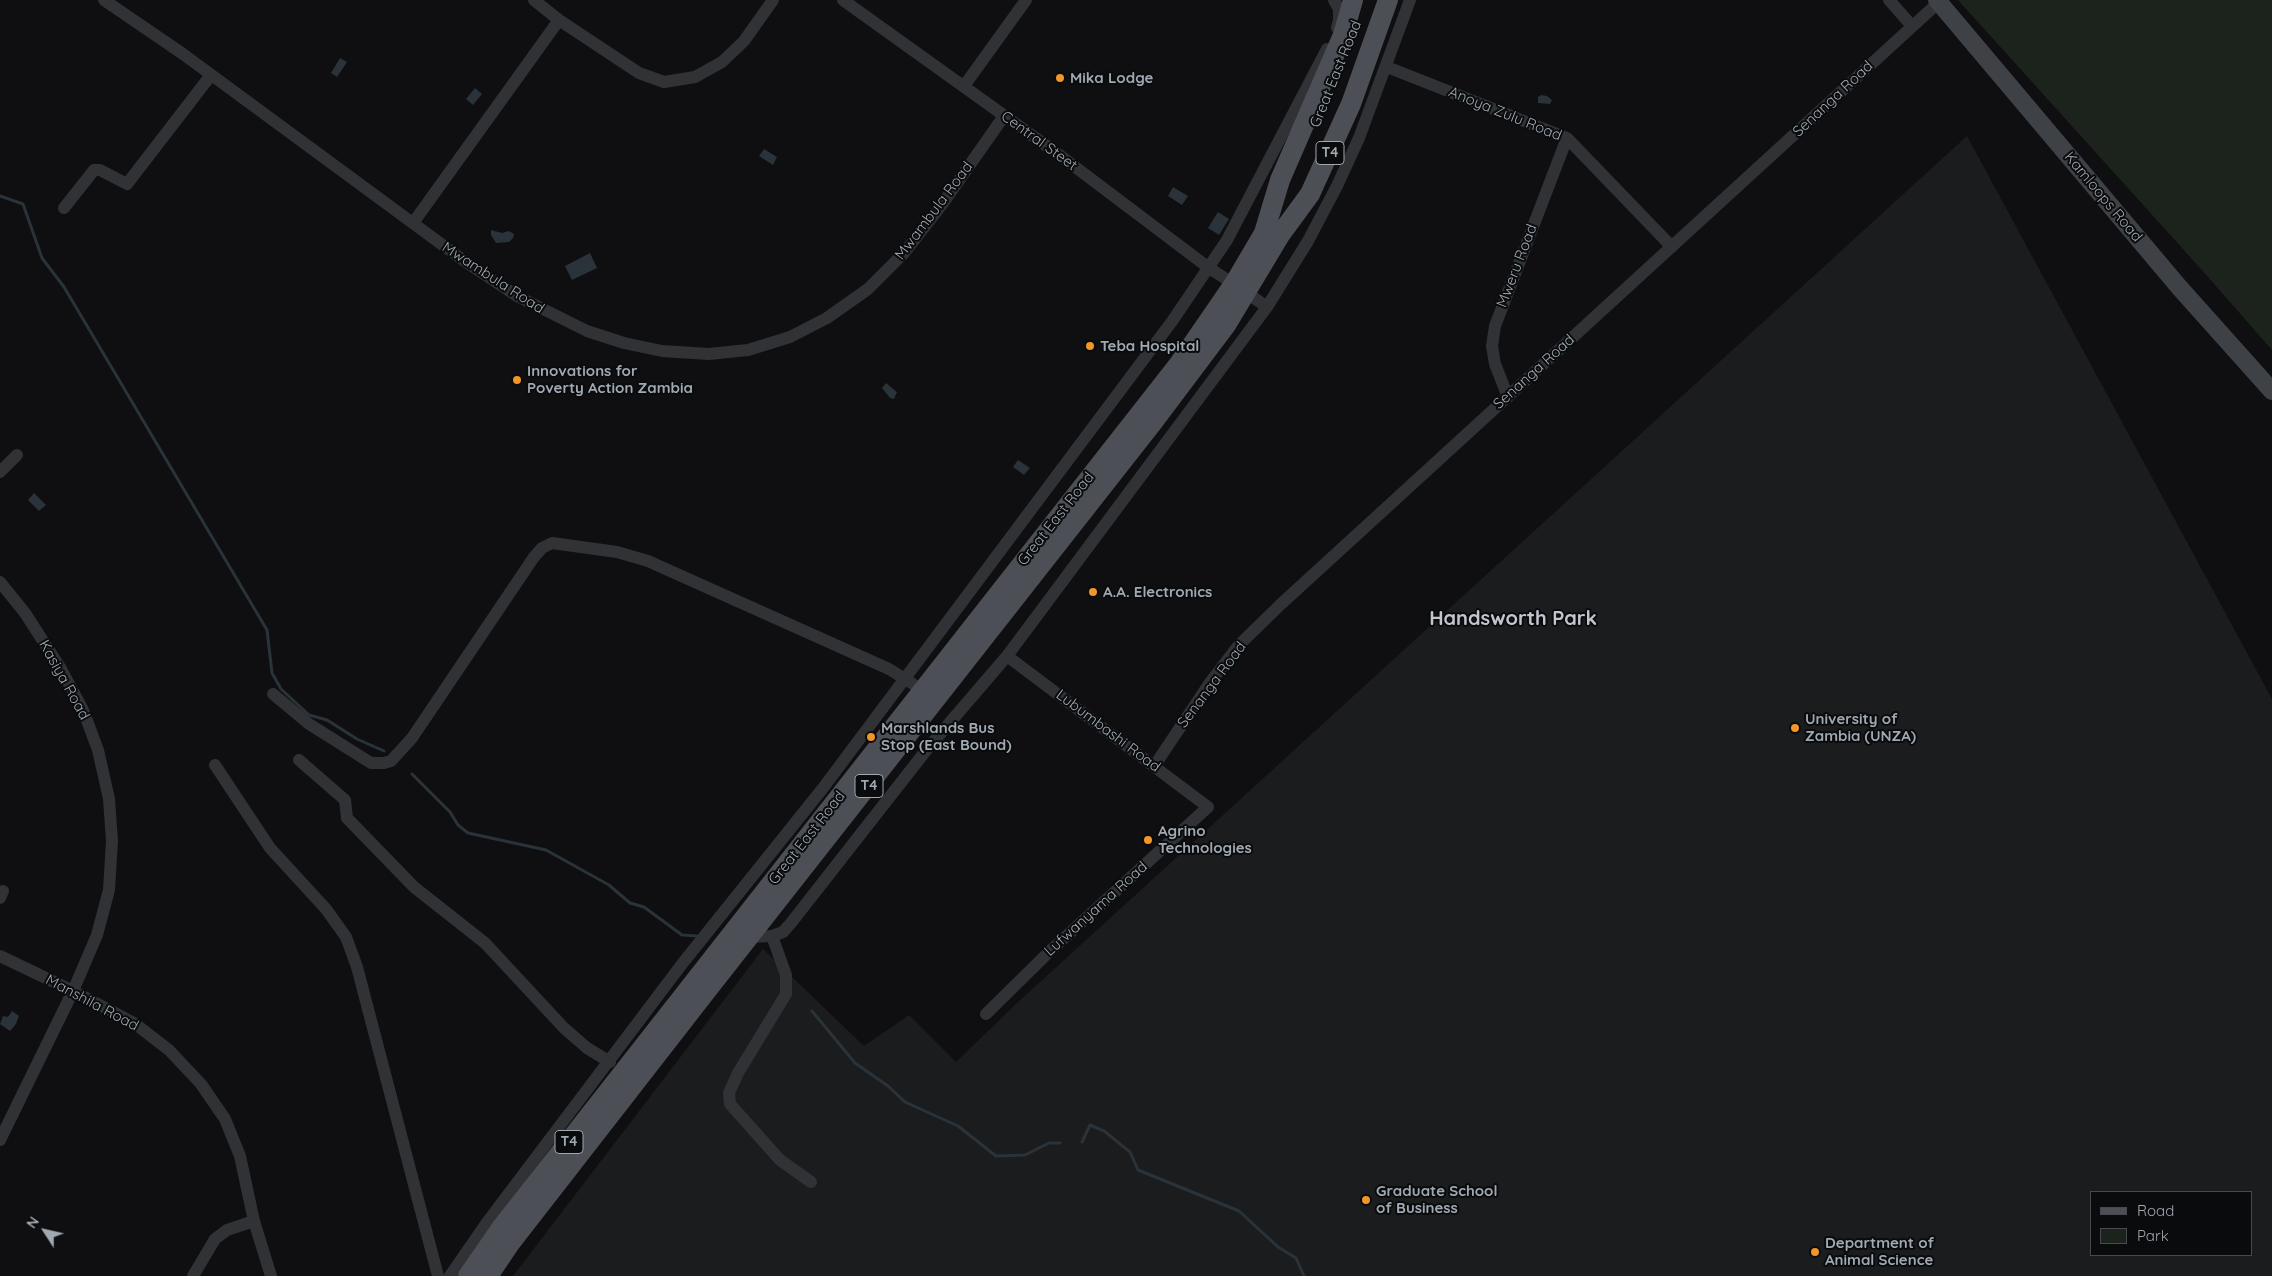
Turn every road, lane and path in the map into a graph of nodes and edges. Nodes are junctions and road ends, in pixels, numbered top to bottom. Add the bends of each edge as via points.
1 (104, 0) edge
2 (534, 0) edge
3 (773, 0) edge
4 (843, 0) edge
5 (1026, 0) edge
6 (1334, 0) edge
7 (1353, 0) edge
8 (1366, 0) edge
9 (1374, 0) edge
10 (1388, 0) edge
11 (1410, 0) edge
12 (1889, 0) edge
13 (1938, 1) edge
14 (559, 20) junction
15 (1912, 26) junction
16 (1386, 67) junction
17 (211, 74) junction
18 (964, 86) junction
19 (1004, 116) junction
20 (1567, 138) junction
21 (64, 208) dead end
22 (413, 223) junction
23 (1273, 231) junction
24 (1672, 247) junction
25 (1209, 268) junction
26 (1240, 288) junction
27 (1267, 307) junction
28 (2272, 391) edge
29 (1508, 397) junction
30 (17, 455) dead end
31 (0, 472) edge
32 (0, 582) edge
33 (1007, 656) junction
34 (906, 678) junction
35 (923, 691) junction
36 (273, 694) dead end
37 (299, 760) dead end
38 (216, 765) dead end
39 (1155, 765) junction
40 (1208, 807) joint
41 (749, 936) junction
42 (772, 936) junction
43 (0, 956) edge
44 (73, 991) junction
45 (986, 1014) dead end
46 (610, 1062) junction
47 (0, 1140) edge
48 (811, 1182) dead end
49 (254, 1221) junction
50 (193, 1276) edge
51 (271, 1276) edge
52 (438, 1276) edge
53 (450, 1276) edge
54 (468, 1276) edge
55 (488, 1276) edge

1 - 17 street, Mwambula Road
2 - 14 street
3 - 14 street via 744,41 722,62 695,77 664,82 639,74
4 - 18 street, Central Steet
5 - 18 street
6 - 25 street via 1339,15 1335,32 1258,185
7 - 23 main road, Great East Road / T4 via 1343,35 1280,180
8 - 23 main road, Great East Road / T4 via 1327,105
9 - 23 main road, Great East Road / T4 via 1337,109
10 - 23 main road, Great East Road / T4 via 1365,69 1310,194
11 - 16 street
12 - 15 street
13 - 15 street, Senanga Road
13 - 28 main road, Kamloops Road via 2179,287
14 - 22 street
15 - 24 street, Senanga Road
16 - 20 street, Anoya Zulu Road
16 - 27 street via 1337,186
17 - 21 street via 128,184 94,170
17 - 22 street, Mwambula Road
18 - 19 street, Central Steet
19 - 22 street, Mwambula Road via 904,254 868,289 827,318 790,337 748,350 709,354 662,351 624,344 587,331 517,296
19 - 25 street, Central Steet
20 - 24 street, Anoya Zulu Road
20 - 29 street, Mweru Road via 1495,326 1492,346 1495,364
23 - 26 main road, Great East Road / T4
24 - 29 street, Senanga Road
25 - 26 street, Central Steet
25 - 34 street
26 - 27 street, Central Steet
26 - 35 main road, Great East Road / T4
26 - 41 main road, Great East Road / T4 via 1226,325 1147,430
27 - 33 street
29 - 39 street, Senanga Road via 1239,645
30 - 31 street
32 - 44 street, Kasiya Road via 24,612 83,710 98,750 109,799 112,841 109,890 97,935
33 - 39 street, Lubumbashi Road
33 - 42 street via 928,748 791,923
34 - 35 street
34 - 36 street via 648,561 617,552 552,543 534,556 412,738 391,761 371,763 309,724
34 - 46 street via 682,964
35 - 54 main road, Great East Road / T4 via 502,1227
37 - 46 street via 345,800 347,818 414,887 485,943 564,1028
38 - 52 street via 270,848 326,909 346,937 357,967
39 - 40 street, Lubumbashi Road
40 - 45 street, Lufwanyama Road
41 - 42 street
41 - 55 main road, Great East Road / T4
42 - 48 street via 786,975 786,994 738,1073 729,1093 730,1104 780,1160
43 - 44 street, Manshila Road
44 - 47 street, Kasiya Road
44 - 49 street, Manshila Road via 134,1024 169,1050 201,1084 226,1119 240,1156
46 - 53 street via 488,1220
49 - 50 street via 227,1230 215,1239
49 - 51 street, Manshila Road

